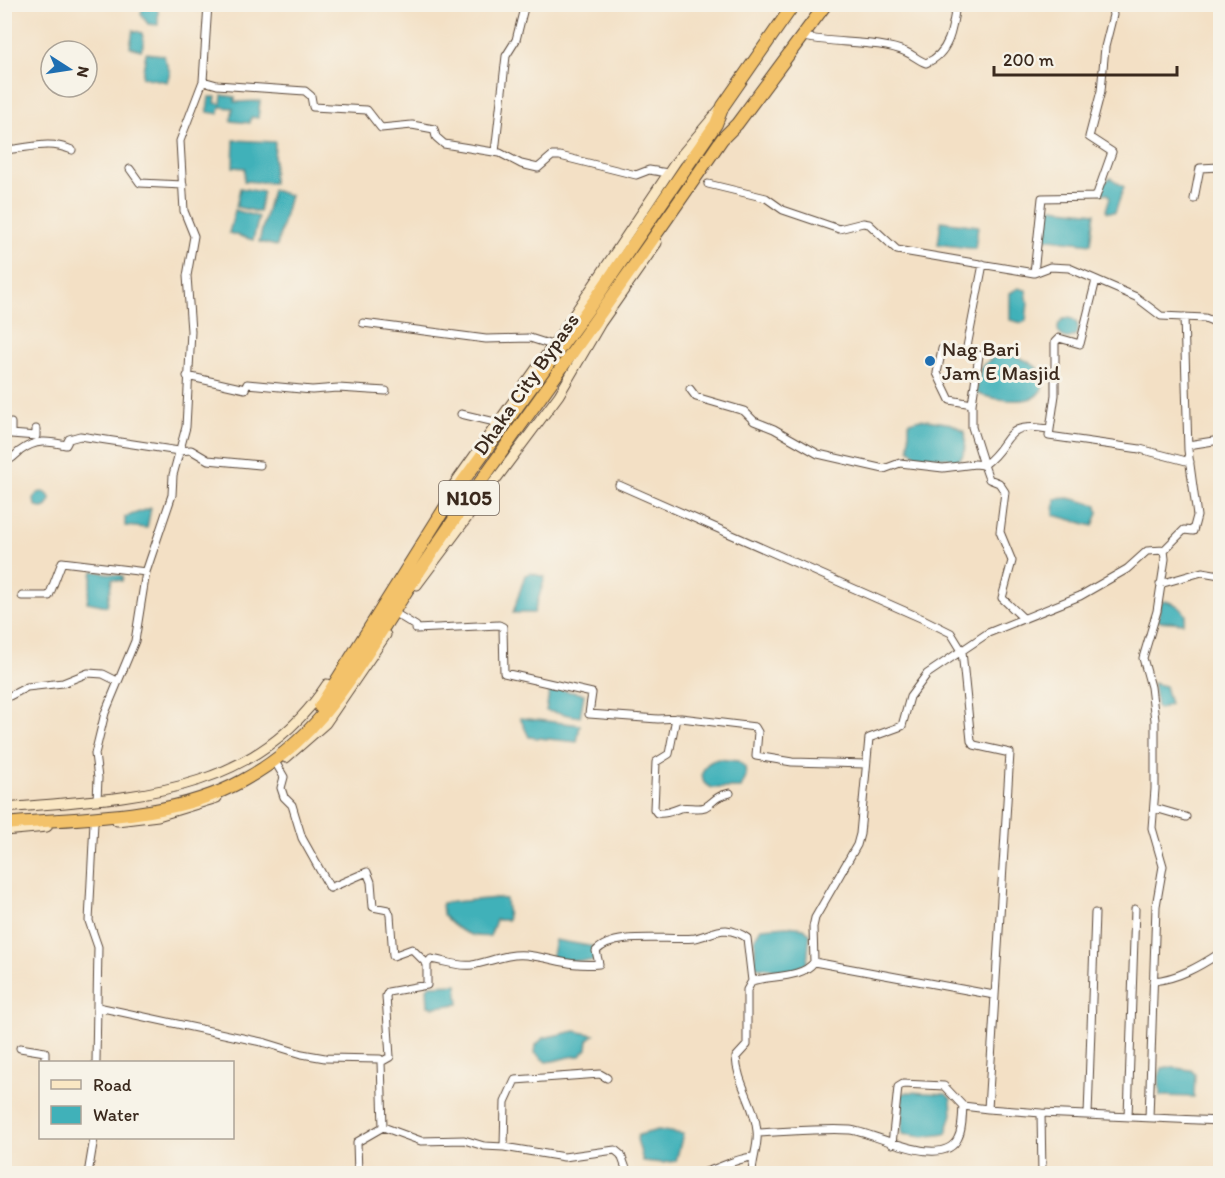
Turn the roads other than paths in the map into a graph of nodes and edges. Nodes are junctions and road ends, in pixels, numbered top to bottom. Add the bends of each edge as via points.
1 (208, 4) edge
2 (525, 4) edge
3 (794, 4) edge
4 (826, 4) edge
5 (956, 4) edge
6 (1111, 4) edge
7 (804, 37) junction
8 (203, 81) junction
9 (723, 106) junction
10 (735, 126) junction
11 (4, 150) edge
12 (72, 150) dead end
13 (495, 152) junction
14 (1221, 167) edge
15 (130, 168) dead end
16 (668, 172) junction
17 (183, 184) junction
18 (708, 184) dead end
19 (1194, 199) dead end
20 (983, 264) junction
21 (1034, 273) junction
22 (1096, 280) junction
23 (1184, 317) junction
24 (363, 323) dead end
25 (1221, 324) edge
26 (552, 345) junction
27 (966, 352) junction
28 (187, 376) junction
29 (690, 389) dead end
30 (386, 391) dead end
31 (972, 404) junction
32 (461, 414) dead end
33 (4, 423) edge
34 (495, 423) junction
35 (36, 429) dead end
36 (1048, 429) junction
37 (1221, 440) edge
38 (1188, 445) junction
39 (179, 451) junction
40 (4, 461) edge
41 (1190, 462) junction
42 (260, 465) dead end
43 (984, 465) junction
44 (619, 484) dead end
45 (1164, 550) junction
46 (146, 572) junction
47 (1221, 575) edge
48 (1160, 584) junction
49 (22, 596) dead end
50 (398, 615) junction
51 (1024, 619) junction
52 (962, 651) junction
53 (117, 681) junction
54 (4, 699) edge
55 (676, 718) junction
56 (866, 764) junction
57 (277, 765) junction
58 (730, 793) dead end
59 (97, 800) junction
60 (4, 808) edge
61 (1155, 808) junction
62 (4, 817) edge
63 (1186, 817) dead end
64 (94, 822) junction
65 (4, 824) edge
66 (4, 831) edge
67 (1135, 909) dead end
68 (1095, 913) dead end
69 (1221, 953) edge
70 (814, 962) junction
71 (427, 964) junction
72 (752, 981) junction
73 (1153, 981) junction
74 (994, 995) junction
75 (98, 1007) junction
76 (20, 1048) dead end
77 (45, 1061) edge
78 (96, 1061) edge
79 (381, 1062) junction
80 (607, 1078) dead end
81 (963, 1106) junction
82 (988, 1109) junction
83 (1041, 1113) junction
84 (1088, 1115) junction
85 (1128, 1117) junction
86 (1149, 1118) junction
87 (1221, 1121) edge
88 (383, 1127) junction
89 (758, 1133) junction
90 (94, 1139) edge
91 (892, 1144) junction
92 (504, 1147) junction
93 (752, 1157) junction
94 (88, 1173) edge
95 (358, 1173) edge
96 (628, 1173) edge
97 (698, 1173) edge
98 (752, 1173) edge
99 (1042, 1173) edge

1 - 8 street
2 - 13 street via 516,40 506,56
3 - 9 highway, Dhaka City Bypass / N105
4 - 7 highway, Dhaka City Bypass / N105
5 - 7 street via 946,46 937,59 926,63 892,48
6 - 21 street via 1113,15 1101,91 1089,137 1112,152 1096,197 1041,198
7 - 10 highway, Dhaka City Bypass / N105
8 - 13 street via 305,91 311,96 313,107 367,110 381,128 412,125 434,129 444,144
8 - 17 street via 180,141
9 - 16 main road
9 - 62 highway, Dhaka City Bypass / N105 via 716,124 594,301 453,495 328,697 297,733 237,776 196,792 157,802
10 - 50 main road via 601,323 559,395 421,578
10 - 65 highway, Dhaka City Bypass / N105 via 722,138 465,503 335,702 304,738 247,778 200,799 158,809
11 - 12 street via 45,144
13 - 16 street via 538,168 552,156 560,156 636,175 649,170
14 - 19 street via 1200,168
15 - 17 street via 140,183
16 - 26 main road
17 - 28 street via 184,211 194,236 187,276 191,331
18 - 20 street via 766,198 783,210 839,229 869,224 897,250
20 - 21 street
20 - 27 street
21 - 22 street via 1050,267 1069,268
22 - 23 street via 1136,297 1161,316
22 - 36 street via 1080,344 1059,338 1055,342 1055,395
23 - 25 street
23 - 38 street
24 - 26 street via 486,339 530,338
26 - 34 main road
27 - 31 street via 979,355
27 - 31 street via 942,350 937,373 950,400
28 - 30 street via 245,389 247,384
28 - 39 street via 186,428
29 - 43 street via 696,397 744,411 754,421 818,454 884,469 900,463 943,468
31 - 43 street via 972,428
32 - 34 street
33 - 35 street via 11,423 11,434 36,435
34 - 59 main road via 322,693 291,727 252,756 215,776 159,792
36 - 41 street via 1053,437 1140,449
36 - 43 street via 1019,428 1006,439 995,458
37 - 38 street
38 - 41 street
39 - 40 street via 80,436 69,439 66,445 45,440 31,444 12,460
39 - 42 street via 191,450 208,459
39 - 46 street via 172,495
41 - 45 street via 1197,516 1193,531 1184,530
43 - 51 street via 989,479 999,483 1005,492 1000,532 1011,561 1002,598
44 - 52 street via 923,619 951,633
45 - 48 street
45 - 51 street via 1147,551 1127,569 1080,596
46 - 49 street via 62,562 49,596
46 - 53 street via 135,640
47 - 48 street via 1202,572
48 - 61 street via 1157,611 1143,658 1155,720
50 - 55 street via 416,629 503,627 504,673 592,693 589,714
50 - 57 main road via 326,723
51 - 52 street via 988,633
52 - 56 street via 927,674 910,697 902,726 868,738
52 - 74 street via 971,741 1010,753
53 - 54 street via 103,674 88,673 63,683 27,687
53 - 59 street via 95,754
55 - 56 street via 755,727 756,756 792,762
55 - 58 street via 669,754 657,762 654,809 670,814 682,807 697,809
56 - 70 street via 860,834 815,918
57 - 64 main road via 242,788 203,804 158,816
57 - 71 street via 284,777 284,797 292,805 302,837 330,888 367,872 374,907 388,910 390,915 393,956 412,949
59 - 60 main road
61 - 63 street
61 - 73 street via 1152,828 1163,866 1156,906
64 - 66 main road
64 - 75 street via 89,921 98,947
67 - 85 street
68 - 84 street
69 - 73 street via 1198,967
70 - 72 street via 787,975
70 - 74 street
71 - 72 street via 431,959 456,965 525,955 560,964 599,964 596,951 623,938 686,939 729,930 747,938
71 - 79 street via 427,985 388,992 386,996 390,1057
72 - 89 street via 747,990 747,1045 736,1057 736,1067
73 - 86 street
74 - 82 street
75 - 78 street
75 - 79 street via 302,1054
76 - 77 street via 45,1052
79 - 88 street
80 - 92 street via 600,1074 515,1080 505,1102
81 - 82 street
81 - 91 street via 960,1136 945,1148 928,1151
81 - 91 street via 944,1086 903,1084 898,1087
82 - 83 street
83 - 84 street
83 - 99 street
84 - 85 street
85 - 86 street
86 - 87 street
88 - 92 street via 421,1141 450,1139
88 - 95 street via 357,1142
89 - 91 street via 852,1130
89 - 93 street
90 - 94 street
92 - 96 street via 564,1157 615,1150
93 - 97 street
93 - 98 street

